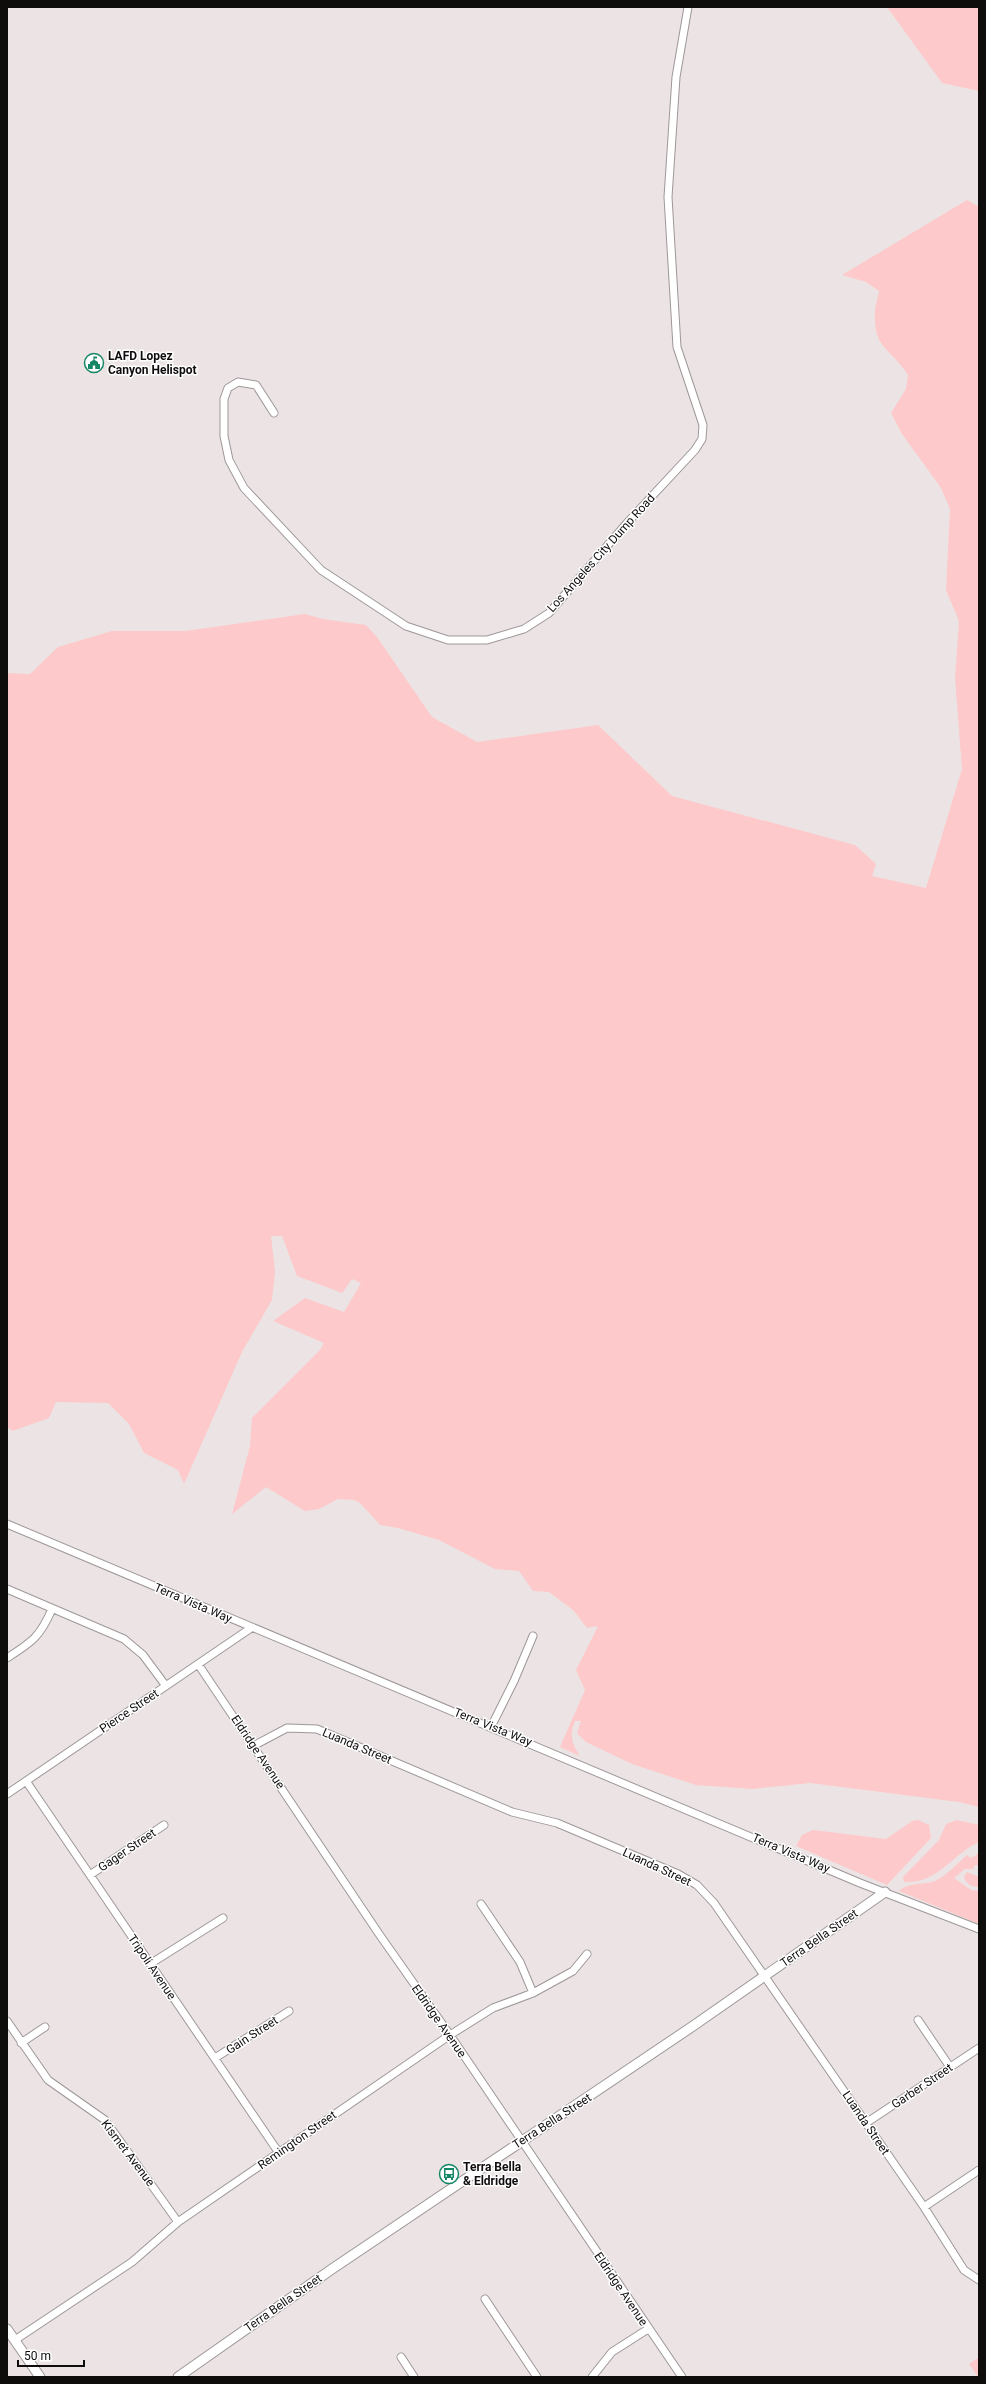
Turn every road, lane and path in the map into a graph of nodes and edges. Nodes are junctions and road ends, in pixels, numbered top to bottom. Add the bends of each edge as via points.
1 (688, 7) edge
2 (274, 413) dead end
3 (7, 1524) edge
4 (7, 1589) edge
5 (52, 1609) junction
6 (251, 1628) junction
7 (533, 1636) dead end
8 (7, 1658) edge
9 (198, 1664) junction
10 (166, 1686) junction
11 (491, 1726) junction
12 (254, 1745) junction
13 (26, 1781) junction
14 (7, 1794) edge
15 (164, 1825) dead end
16 (90, 1875) junction
17 (885, 1892) junction
18 (482, 1904) dead end
19 (223, 1918) dead end
20 (979, 1929) edge
21 (587, 1954) dead end
22 (150, 1964) junction
23 (766, 1975) junction
24 (533, 1993) junction
25 (288, 2011) dead end
26 (918, 2020) dead end
27 (7, 2021) edge
28 (45, 2027) dead end
29 (450, 2034) junction
30 (21, 2043) junction
31 (979, 2048) edge
32 (215, 2058) junction
33 (950, 2067) junction
34 (866, 2123) junction
35 (521, 2141) junction
36 (279, 2153) junction
37 (979, 2170) edge
38 (924, 2207) junction
39 (178, 2222) junction
40 (979, 2280) edge
41 (485, 2299) dead end
42 (648, 2328) junction
43 (7, 2329) edge
44 (15, 2340) junction
45 (401, 2357) dead end
46 (40, 2377) edge
47 (178, 2377) edge
48 (414, 2377) edge
49 (536, 2377) edge
50 (592, 2377) edge
51 (682, 2377) edge

1 - 2 street, Los Angeles City Dump Road via 676,77 668,197 677,347 703,425 702,439 695,450 549,613 524,629 487,640 448,640 406,626 321,570 244,488 229,460 224,436 224,399 228,388 238,382 256,385
3 - 6 street, Terra Vista Way
4 - 5 street
5 - 8 street via 43,1630 34,1640
5 - 10 street via 124,1639 143,1655
6 - 9 street, Pierce Street
6 - 11 street, Terra Vista Way
7 - 11 street
9 - 10 street, Pierce Street
9 - 12 street, Eldridge Avenue
10 - 13 street, Pierce Street
11 - 17 street, Terra Vista Way
12 - 23 street, Luanda Street via 287,1728 317,1729 512,1812 558,1823 678,1874 697,1886 714,1903
12 - 29 street, Eldridge Avenue via 379,1934
13 - 14 street, Pierce Street
13 - 16 street, Tripoli Avenue
15 - 16 street, Gager Street
16 - 22 street, Tripoli Avenue
17 - 20 street, Terra Vista Way
17 - 23 street, Terra Bella Street
18 - 24 street via 520,1962
19 - 22 street
21 - 24 street, Remington Street via 573,1972
22 - 32 street, Tripoli Avenue
23 - 34 street, Luanda Street
23 - 35 street, Terra Bella Street
24 - 29 street, Remington Street via 493,2008
25 - 32 street, Gain Street
26 - 33 street
27 - 30 street, Kismet Avenue
28 - 30 street
29 - 35 street, Eldridge Avenue
29 - 36 street, Remington Street
30 - 39 street, Kismet Avenue via 48,2080 105,2120
31 - 33 street, Garber Street
32 - 36 street, Tripoli Avenue
33 - 34 street, Garber Street
34 - 38 street, Luanda Street
35 - 42 street, Eldridge Avenue
35 - 47 street, Terra Bella Street
36 - 39 street, Remington Street
37 - 38 street
38 - 40 street, Luanda Street via 964,2270
39 - 44 street, Remington Street via 132,2262
41 - 49 street
42 - 50 street via 612,2352
42 - 51 street, Eldridge Avenue
43 - 44 street
44 - 46 street
45 - 48 street

